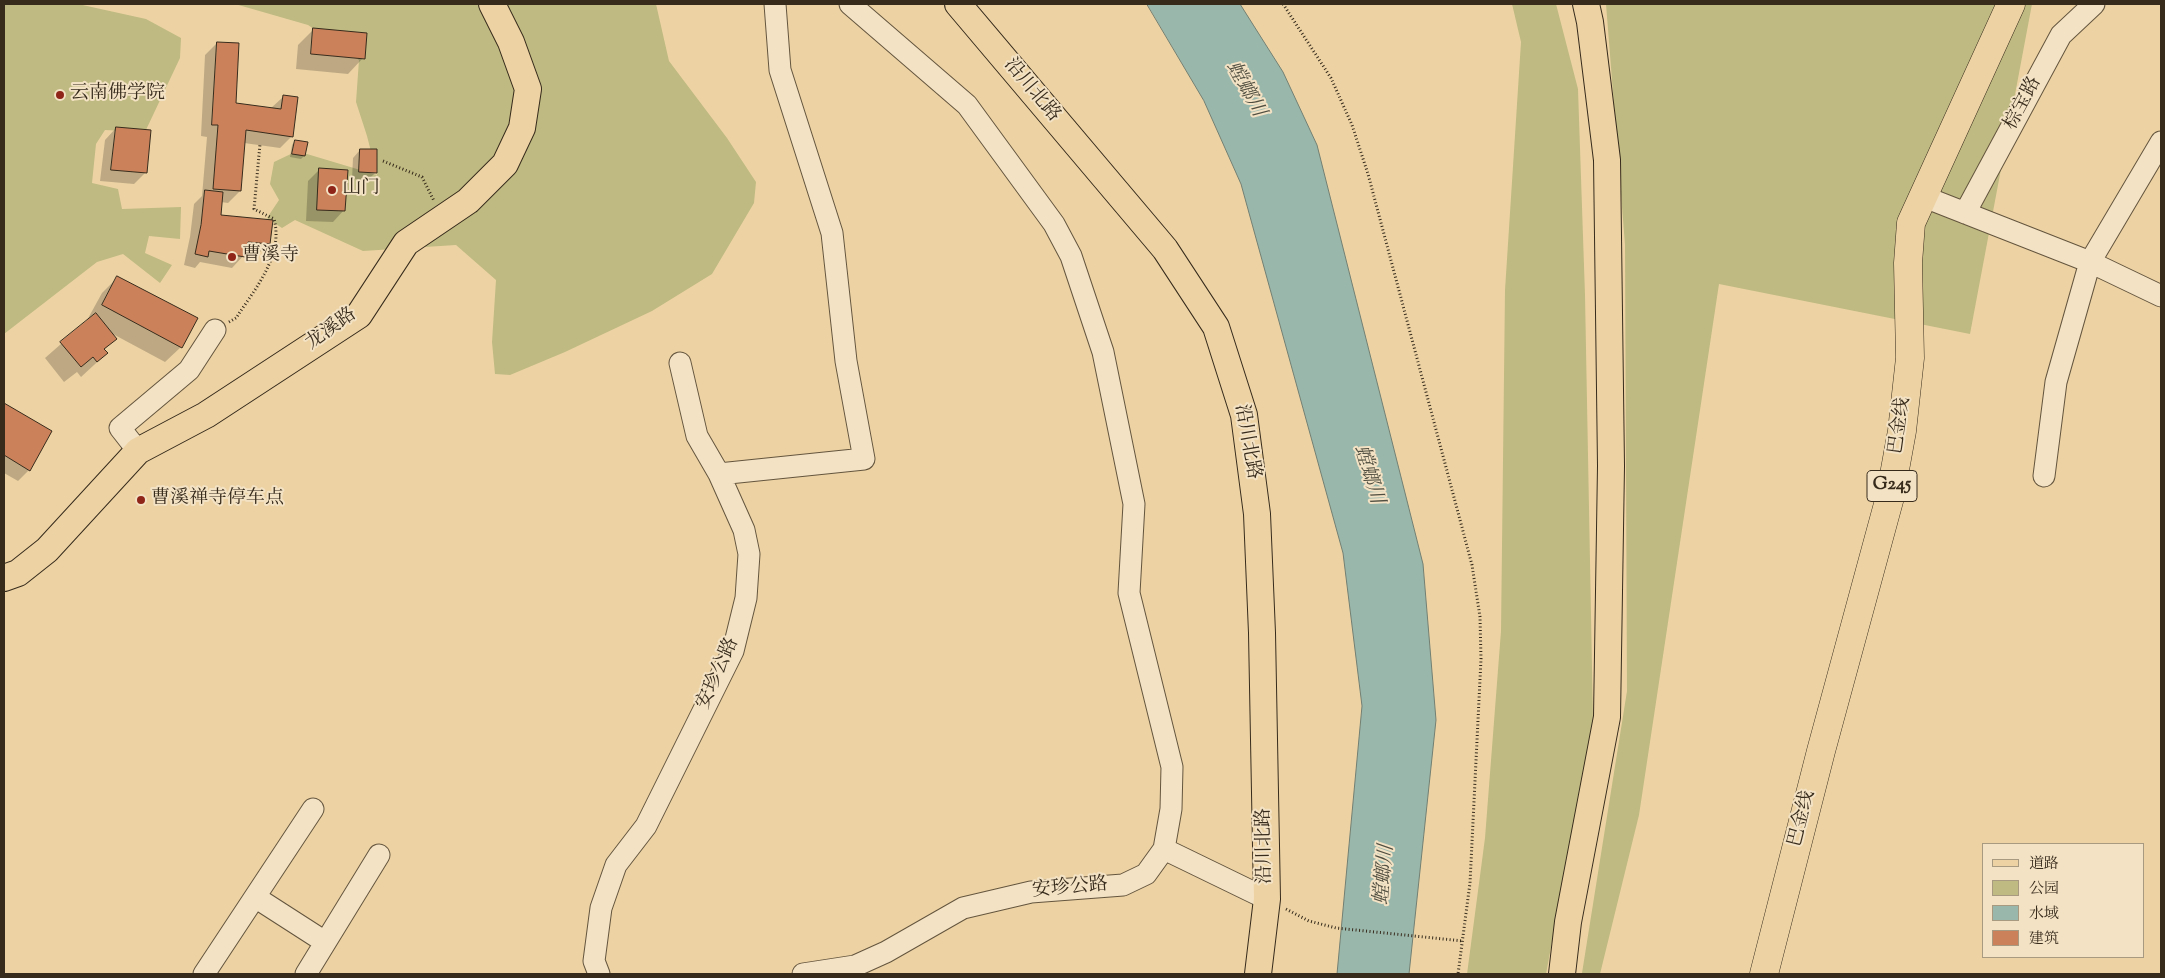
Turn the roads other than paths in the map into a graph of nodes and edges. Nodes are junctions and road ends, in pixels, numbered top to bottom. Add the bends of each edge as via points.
1 (492, 4) edge
2 (775, 4) edge
3 (850, 4) edge
4 (958, 4) edge
5 (1586, 4) edge
6 (2011, 4) edge
7 (2094, 4) edge
8 (2161, 142) edge
9 (1922, 196) junction
10 (1965, 213) junction
11 (2090, 262) junction
12 (2161, 296) edge
13 (215, 330) road end
14 (680, 363) dead end
15 (138, 451) junction
16 (719, 474) junction
17 (2044, 476) dead end
18 (4, 578) edge
19 (313, 809) dead end
20 (1164, 849) junction
21 (379, 855) dead end
22 (255, 897) junction
23 (1268, 899) junction
24 (325, 942) junction
25 (204, 974) edge
26 (306, 974) edge
27 (599, 974) edge
28 (803, 974) edge
29 (1258, 974) edge
30 (1562, 974) edge
31 (1764, 974) edge

1 - 15 main road, 龙溪路 via 511,42 528,89 522,128 505,164 468,200 406,243 358,315 206,415
2 - 16 street via 780,70 832,233 846,361 864,460
3 - 20 street via 967,105 1054,224 1071,256 1103,352 1134,504 1129,593 1172,767 1171,809
4 - 23 main road, 沿川北路 via 1165,249 1216,327 1244,416 1257,514
5 - 30 main road via 1607,160 1611,466 1607,708 1568,922
6 - 9 highway, 巴金线 / G245
7 - 10 street, 棕宝路 via 2061,35
8 - 11 street
9 - 10 street
9 - 31 highway, 巴金线 / G245 via 1911,223 1908,264 1910,358 1890,497
10 - 11 street
11 - 12 street
11 - 17 street via 2056,382
13 - 15 street via 189,370 120,428
14 - 16 street, 安珍公路 via 697,436
15 - 18 main road, 龙溪路 via 47,550 18,573
16 - 27 street, 安珍公路 via 744,530 749,554 746,598 733,651 646,826 616,865 601,908 594,961
19 - 22 street
20 - 23 street
20 - 28 street, 安珍公路 via 1146,874 1123,885 1031,892 964,908 855,966
21 - 24 street
22 - 24 street
22 - 25 street
23 - 29 main road, 沿川北路
24 - 26 street

